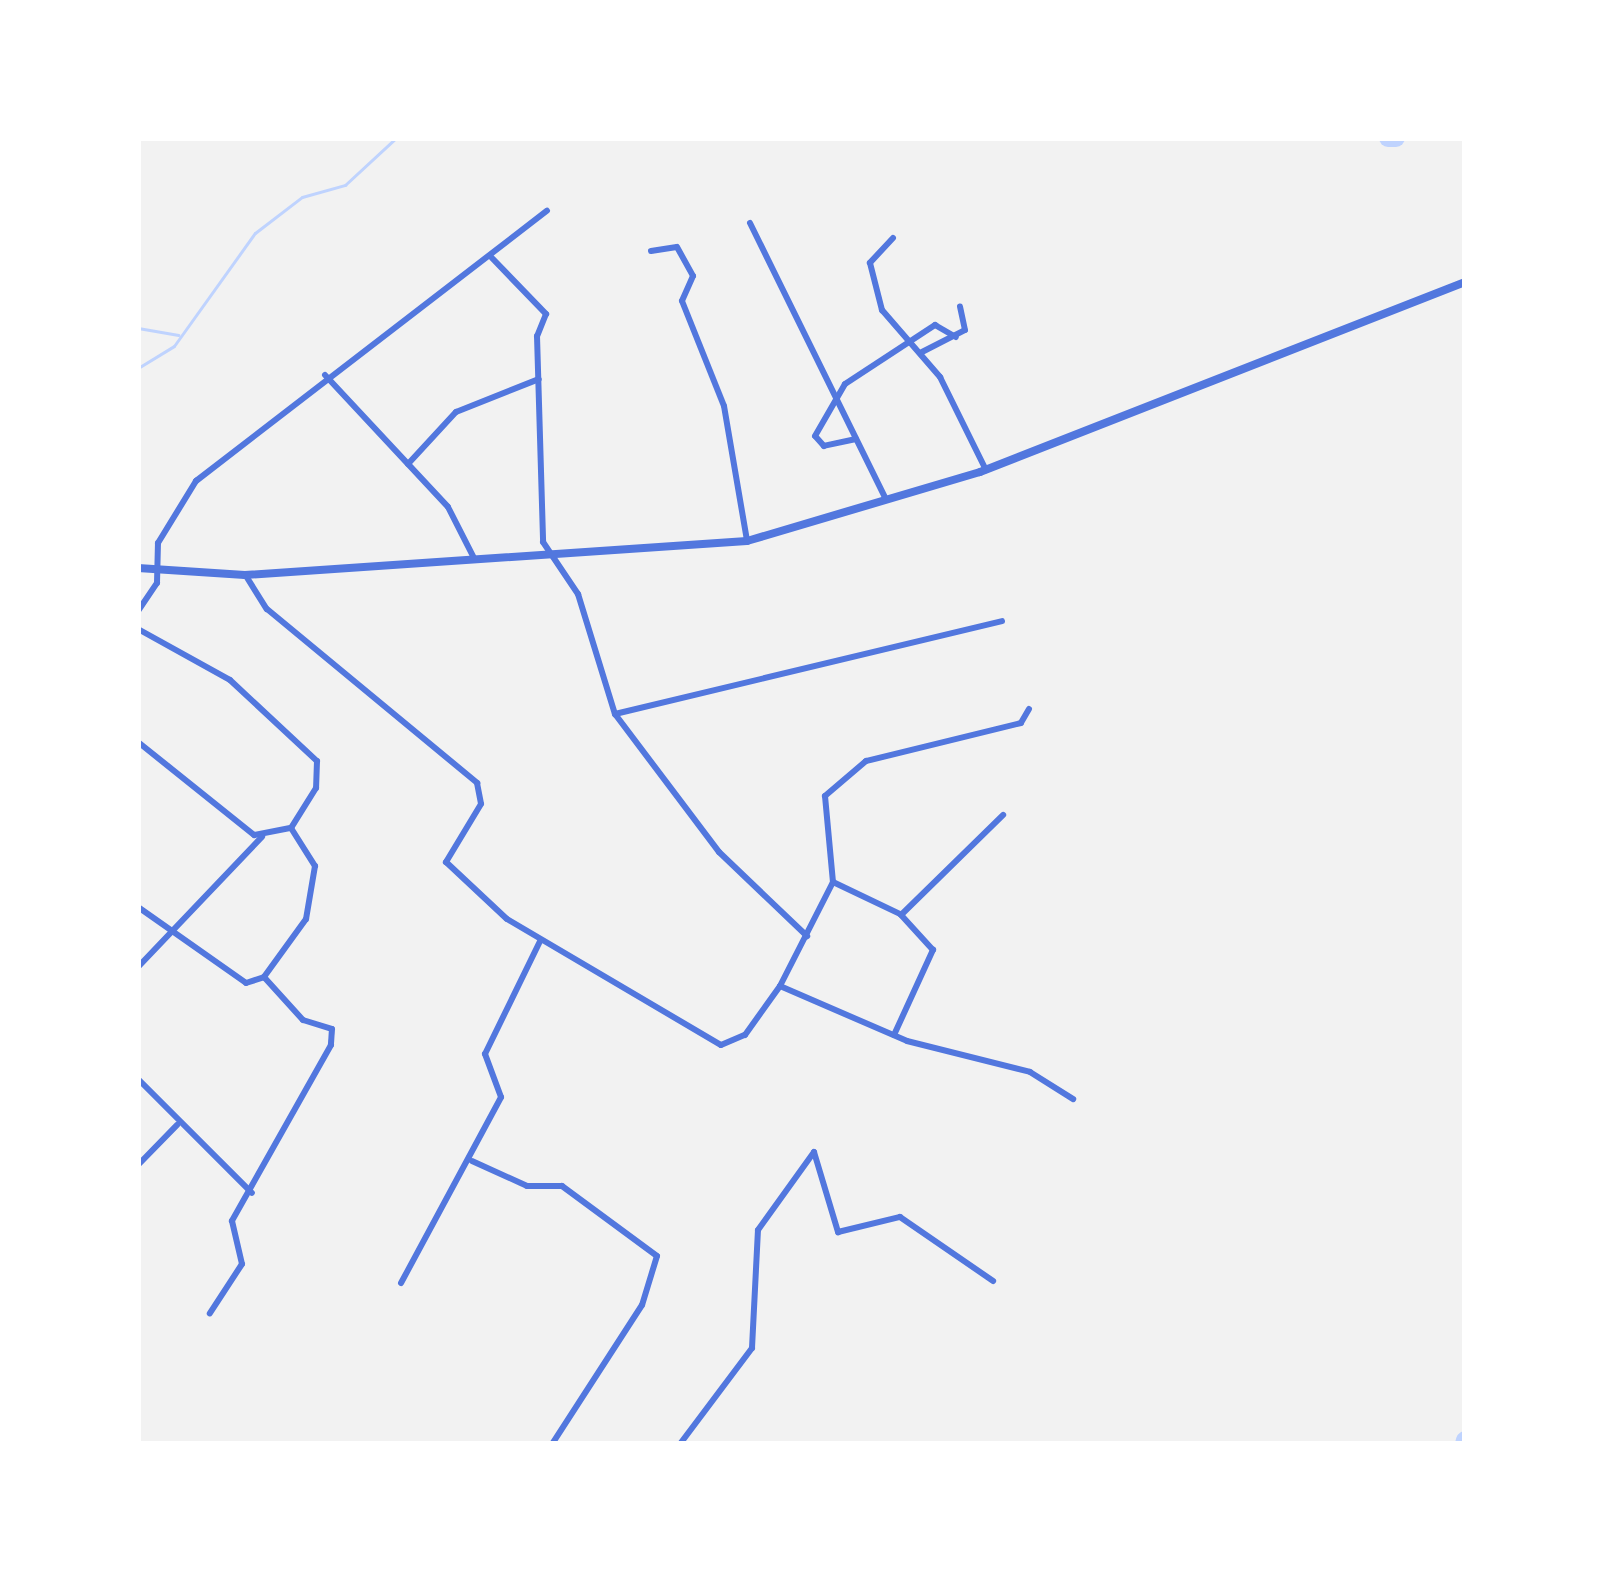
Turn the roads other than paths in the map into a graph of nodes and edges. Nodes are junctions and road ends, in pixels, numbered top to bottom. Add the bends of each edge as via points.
1 (547, 211) dead end
2 (750, 223) dead end
3 (893, 238) dead end
4 (651, 251) dead end
5 (492, 259) junction
6 (1465, 282) edge
7 (960, 307) dead end
8 (956, 338) junction
9 (915, 344) junction
10 (922, 352) junction
11 (324, 374) junction
12 (539, 379) junction
13 (836, 398) junction
14 (856, 439) junction
15 (408, 464) junction
16 (986, 470) junction
17 (886, 500) junction
18 (747, 541) junction
19 (562, 555) junction
20 (476, 560) junction
21 (138, 568) edge
22 (154, 569) junction
23 (245, 575) junction
24 (138, 611) edge
25 (1002, 621) dead end
26 (138, 629) edge
27 (1029, 709) dead end
28 (615, 714) junction
29 (138, 742) edge
30 (1004, 815) dead end
31 (291, 828) junction
32 (262, 837) junction
33 (833, 882) junction
34 (138, 907) edge
35 (901, 915) junction
36 (807, 936) junction
37 (170, 937) junction
38 (540, 941) junction
39 (138, 967) edge
40 (265, 977) junction
41 (780, 986) junction
42 (894, 1035) junction
43 (138, 1079) edge
44 (1073, 1099) dead end
45 (177, 1125) junction
46 (472, 1161) junction
47 (138, 1165) edge
48 (252, 1193) junction
49 (993, 1281) dead end
50 (401, 1283) dead end
51 (210, 1313) dead end
52 (552, 1444) edge
53 (680, 1444) edge

1 - 5 street
2 - 13 street
3 - 9 street via 870,262 873,285
4 - 18 street via 677,247 693,277 682,301 736,449
5 - 11 street
5 - 12 street via 546,314
6 - 16 street
7 - 8 street
8 - 9 street via 935,325
8 - 10 street
9 - 10 street
9 - 13 street
10 - 16 street
11 - 15 street
11 - 22 street via 196,481
12 - 15 street via 456,412
12 - 19 street via 544,542
13 - 14 street
13 - 14 street via 815,436 824,446
14 - 17 street
15 - 20 street via 448,506
16 - 17 street
17 - 18 street
18 - 19 street
19 - 20 street
19 - 28 street
20 - 23 street
21 - 22 street
22 - 23 street
22 - 24 street
23 - 38 street via 267,609 477,783 481,804 446,862
25 - 28 street
26 - 31 street via 230,680 316,761 316,788
27 - 33 street via 1022,723 866,761 841,781 825,796 821,835
28 - 36 street via 719,852
29 - 32 street
30 - 35 street
31 - 32 street
31 - 40 street via 315,866 306,919
32 - 37 street
33 - 35 street
33 - 36 street
34 - 37 street
35 - 42 street via 933,950
36 - 41 street
37 - 39 street
37 - 40 street via 246,983
38 - 41 street via 721,1045 745,1035
38 - 46 street via 485,1054 501,1097
40 - 48 street via 303,1020 332,1029
41 - 42 street
42 - 44 street via 1030,1072
43 - 45 street
45 - 47 street
45 - 48 street
46 - 50 street
46 - 52 street via 527,1186 562,1186 657,1256 642,1305
48 - 51 street via 232,1221 242,1264
49 - 53 street via 900,1217 838,1232 814,1152 758,1230 752,1348

